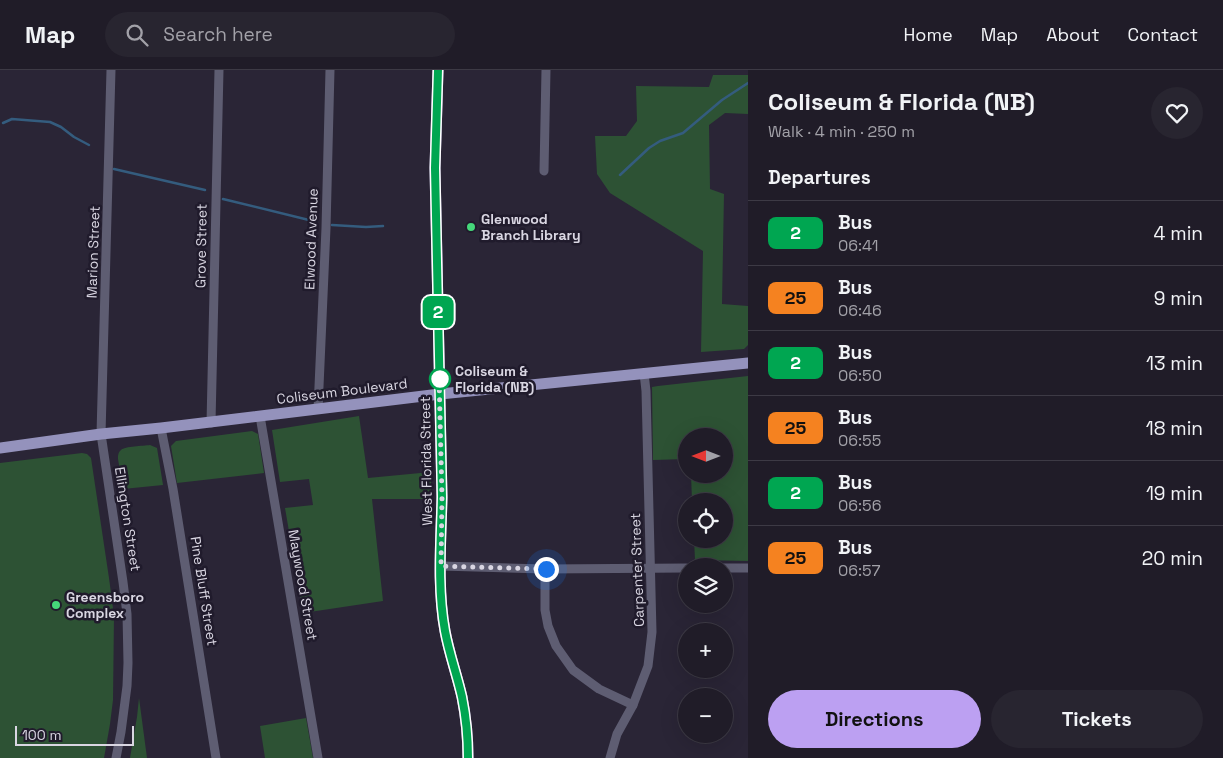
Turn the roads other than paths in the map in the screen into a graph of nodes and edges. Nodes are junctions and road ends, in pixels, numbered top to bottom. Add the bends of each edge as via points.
1 (111, 70) edge
2 (219, 70) edge
3 (330, 70) edge
4 (438, 70) edge
5 (546, 70) edge
6 (544, 171) dead end
7 (748, 363) edge
8 (644, 373) junction
9 (440, 394) junction
10 (318, 409) junction
11 (260, 416) junction
12 (211, 422) junction
13 (161, 428) junction
14 (101, 434) junction
15 (0, 448) edge
16 (441, 566) junction
17 (678, 568) edge
18 (733, 568) edge
19 (748, 568) edge
20 (546, 569) junction
21 (650, 569) junction
22 (633, 704) junction
23 (116, 758) edge
24 (216, 758) edge
25 (318, 758) edge
26 (468, 758) edge
27 (610, 758) edge

1 - 14 street, Marion Street
2 - 12 street, Grove Street
3 - 10 street, Elwood Avenue
4 - 9 main road, West Florida Street via 435,168
5 - 6 street
7 - 8 main road, Coliseum Boulevard
8 - 9 main road, Coliseum Boulevard
8 - 21 street, Carpenter Street
9 - 10 main road, Coliseum Boulevard
9 - 16 main road, West Florida Street
10 - 11 main road, Coliseum Boulevard
11 - 12 main road, Coliseum Boulevard
11 - 25 street, Maywood Street
12 - 13 main road, Coliseum Boulevard
13 - 14 main road, Coliseum Boulevard
13 - 24 street, Pine Bluff Street
14 - 15 main road, Coliseum Boulevard
14 - 23 street, Ellington Street via 127,614 127,686
16 - 20 street
16 - 26 main road, West Florida Street via 443,622 462,698
17 - 21 street
18 - 19 street
20 - 21 street
20 - 22 street via 544,610 556,646 573,670 599,690
21 - 22 street, Carpenter Street via 652,632 648,666
22 - 27 street, Carpenter Street via 616,734

